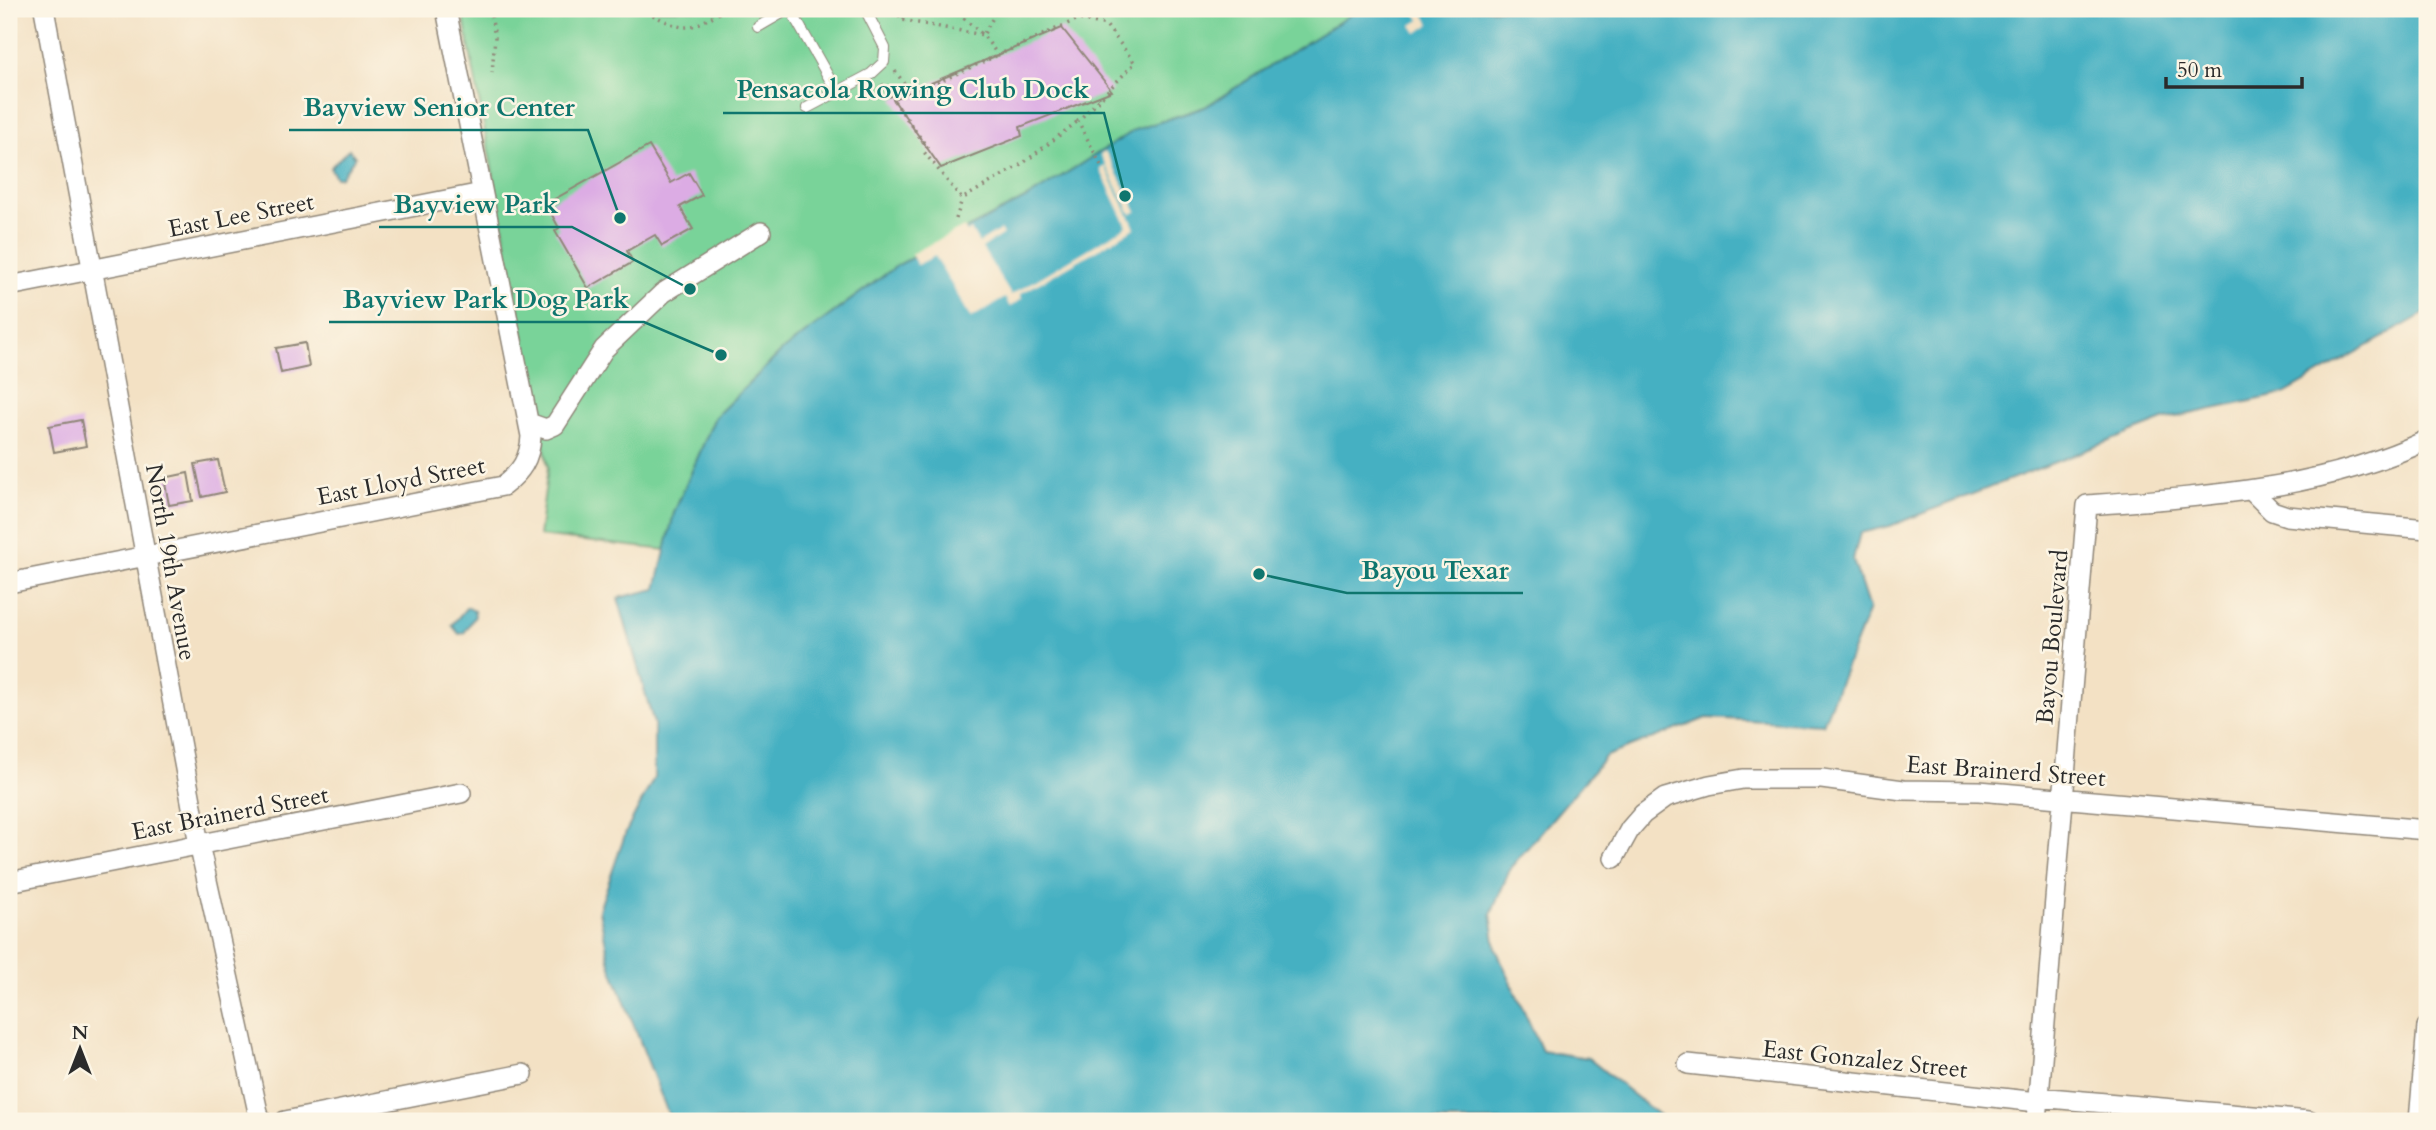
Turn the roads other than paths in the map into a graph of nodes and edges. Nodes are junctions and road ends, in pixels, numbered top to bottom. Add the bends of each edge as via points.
1 (44, 9) edge
2 (446, 9) edge
3 (790, 9) edge
4 (865, 9) edge
5 (758, 27) dead end
6 (837, 92) junction
7 (807, 108) dead end
8 (482, 193) junction
9 (761, 232) dead end
10 (93, 269) junction
11 (9, 286) edge
12 (528, 423) junction
13 (2427, 440) edge
14 (2251, 490) junction
15 (2427, 529) edge
16 (145, 556) junction
17 (9, 583) edge
18 (461, 793) dead end
19 (2063, 799) junction
20 (2427, 830) edge
21 (199, 845) junction
22 (1614, 858) dead end
23 (9, 882) edge
24 (2427, 1027) edge
25 (1688, 1064) dead end
26 (523, 1074) dead end
27 (2038, 1107) edge
28 (260, 1121) edge
29 (285, 1121) edge
30 (2309, 1121) edge
31 (2419, 1121) edge

1 - 10 street, North 19th Avenue
2 - 8 street, East Lloyd Street
3 - 5 lane
3 - 6 lane
4 - 6 lane via 885,48 884,62
6 - 7 lane
8 - 10 street, East Lee Street
8 - 12 street, East Lloyd Street
9 - 12 street via 663,293 604,349 555,425 547,429
10 - 11 street, East Lee Street
10 - 16 street, North 19th Avenue
12 - 16 street, East Lloyd Street via 530,451 524,466 503,486
13 - 14 street, Bayou Boulevard via 2349,469
14 - 15 street via 2272,511 2287,516
14 - 19 street, Bayou Boulevard via 2087,505
16 - 17 street, East Lloyd Street
16 - 21 street, North 19th Avenue
18 - 21 street, East Brainerd Street
19 - 20 street, East Brainerd Street
19 - 22 street, East Brainerd Street via 1903,790 1822,779 1743,779 1665,798 1630,829
19 - 27 street, Bayou Boulevard
21 - 23 street, East Brainerd Street
21 - 28 street, North 19th Avenue
24 - 31 street
25 - 27 street, East Gonzalez Street
26 - 29 street
27 - 30 street, East Gonzalez Street

